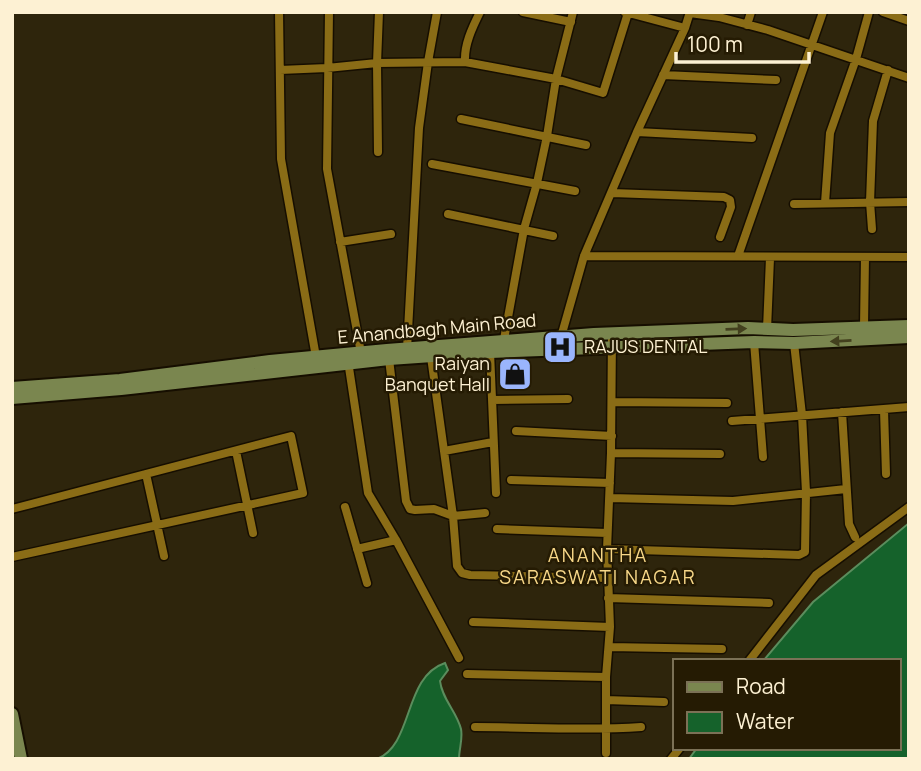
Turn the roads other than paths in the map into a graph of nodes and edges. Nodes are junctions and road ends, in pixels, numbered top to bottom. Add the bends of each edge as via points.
1 (279, 12) edge
2 (329, 12) edge
3 (379, 12) edge
4 (437, 12) edge
5 (523, 12) edge
6 (573, 12) edge
7 (751, 12) edge
8 (823, 12) edge
9 (869, 12) edge
10 (883, 12) edge
11 (478, 13) edge
12 (627, 13) edge
13 (690, 13) edge
14 (909, 21) edge
15 (571, 22) junction
16 (747, 25) junction
17 (685, 28) junction
18 (812, 46) junction
19 (856, 59) junction
20 (377, 62) junction
21 (428, 62) junction
22 (465, 62) junction
23 (327, 68) junction
24 (280, 70) junction
25 (888, 70) junction
26 (663, 75) junction
27 (909, 78) edge
28 (556, 79) junction
29 (776, 80) dead end
30 (461, 119) dead end
31 (637, 132) junction
32 (547, 136) junction
33 (752, 138) dead end
34 (586, 145) dead end
35 (378, 152) dead end
36 (432, 164) dead end
37 (537, 183) junction
38 (575, 191) dead end
39 (612, 193) junction
40 (870, 202) junction
41 (909, 202) edge
42 (825, 203) junction
43 (794, 204) dead end
44 (448, 214) dead end
45 (524, 229) junction
46 (872, 229) dead end
47 (391, 234) dead end
48 (553, 236) dead end
49 (720, 237) dead end
50 (340, 242) junction
51 (584, 256) junction
52 (738, 256) junction
53 (865, 257) junction
54 (909, 257) edge
55 (770, 258) junction
56 (909, 326) edge
57 (864, 327) junction
58 (767, 329) junction
59 (612, 333) junction
60 (561, 337) junction
61 (909, 337) edge
62 (754, 342) junction
63 (794, 343) junction
64 (612, 347) junction
65 (407, 348) junction
66 (498, 348) junction
67 (316, 357) junction
68 (352, 357) junction
69 (431, 357) junction
70 (388, 359) junction
71 (12, 388) edge
72 (12, 398) edge
73 (569, 399) dead end
74 (492, 400) junction
75 (612, 402) junction
76 (727, 404) dead end
77 (909, 407) edge
78 (884, 410) junction
79 (842, 412) junction
80 (802, 415) junction
81 (759, 418) junction
82 (732, 421) dead end
83 (516, 431) dead end
84 (612, 436) junction
85 (493, 442) junction
86 (236, 451) junction
87 (443, 451) junction
88 (611, 453) junction
89 (719, 454) dead end
90 (763, 457) dead end
91 (146, 474) junction
92 (886, 474) dead end
93 (511, 480) dead end
94 (610, 483) junction
95 (846, 489) junction
96 (806, 492) junction
97 (496, 493) dead end
98 (610, 498) junction
99 (248, 505) junction
100 (345, 507) dead end
101 (909, 507) edge
102 (12, 509) edge
103 (485, 513) dead end
104 (453, 516) junction
105 (157, 525) junction
106 (497, 529) dead end
107 (253, 533) dead end
108 (607, 533) junction
109 (855, 537) dead end
110 (396, 540) junction
111 (357, 549) junction
112 (607, 549) junction
113 (164, 556) dead end
114 (12, 557) edge
115 (608, 578) junction
116 (367, 583) dead end
117 (608, 598) junction
118 (769, 603) dead end
119 (473, 622) dead end
120 (610, 627) junction
121 (609, 647) junction
122 (722, 649) dead end
123 (459, 659) dead end
124 (751, 659) edge
125 (467, 674) dead end
126 (606, 677) junction
127 (606, 700) junction
128 (664, 702) dead end
129 (12, 714) edge
130 (475, 727) dead end
131 (641, 727) dead end
132 (606, 730) junction
133 (606, 753) dead end
134 (21, 759) edge

1 - 24 street
2 - 23 street
3 - 20 street
4 - 21 street
5 - 15 street
6 - 15 street
7 - 16 street
8 - 18 street
9 - 19 street
10 - 14 street
11 - 22 street via 464,52
12 - 17 street
12 - 28 street via 603,93
13 - 16 street
13 - 17 street
15 - 28 street
16 - 18 street
17 - 26 street
18 - 19 street
18 - 52 street
19 - 25 street
19 - 42 street via 830,133
20 - 21 street
20 - 23 street
20 - 35 street
21 - 22 street
21 - 65 street via 419,128
22 - 28 street
23 - 24 street
23 - 50 street via 327,169
24 - 67 street via 281,159
25 - 27 street
25 - 40 street via 873,121
26 - 29 street
26 - 31 street
28 - 32 street
30 - 32 street
31 - 33 street
31 - 39 street
32 - 34 street
32 - 37 street
36 - 37 street
37 - 38 street
37 - 45 street
39 - 49 street via 724,197 731,207
39 - 51 street
40 - 41 street
40 - 42 street
40 - 46 street
42 - 43 street
44 - 45 street
45 - 48 street
45 - 66 street
47 - 50 street
50 - 68 street
51 - 52 street
51 - 60 street
52 - 55 street
53 - 54 street
53 - 55 street
53 - 57 street
55 - 58 street
56 - 57 street, E Anandbagh Main Road
57 - 58 street, E Anandbagh Main Road
59 -> 58 street, E Anandbagh Main Road
59 - 60 street, E Anandbagh Main Road
59 - 64 street
60 - 66 street, E Anandbagh Main Road
61 -> 63 street, E Anandbagh Main Road
62 - 63 street, E Anandbagh Main Road
62 - 64 street, E Anandbagh Main Road
62 - 81 street
63 - 80 street
64 - 66 street, E Anandbagh Main Road
64 - 75 street
65 - 66 street, E Anandbagh Main Road
65 - 68 street, E Anandbagh Main Road
66 - 69 street, E Anandbagh Main Road
66 - 74 street
67 - 68 street, E Anandbagh Main Road
67 - 71 street, E Anandbagh Main Road
68 - 70 street, E Anandbagh Main Road
68 - 72 street, E Anandbagh Main Road via 121,390
68 - 110 street via 368,493
69 - 70 street, E Anandbagh Main Road
69 - 87 street
70 - 104 street via 406,501 410,509 434,509
73 - 74 street
74 - 85 street
75 - 76 street
75 - 84 street
77 - 78 street
78 - 79 street
78 - 92 street
79 - 80 street
79 - 95 street
80 - 81 street
80 - 96 street
81 - 82 street
81 - 90 street
83 - 84 street
84 - 88 street
85 - 87 street
85 - 97 street
86 - 91 street
86 - 99 street
86 - 99 street via 291,436 303,493
87 - 104 street
88 - 89 street
88 - 94 street
91 - 102 street
91 - 105 street
93 - 94 street
94 - 98 street
95 - 96 street
95 - 109 street via 849,524
96 - 98 street via 733,501
96 - 112 street via 806,547 799,555
98 - 108 street
99 - 105 street
99 - 107 street
100 - 111 street
101 - 124 street via 816,575
103 - 104 street
104 - 115 street via 457,566 462,573
105 - 113 street
105 - 114 street
106 - 108 street
108 - 112 street
110 - 111 street
110 - 123 street
111 - 116 street
112 - 115 street
115 - 117 street
117 - 118 street
117 - 120 street
119 - 120 street
120 - 121 street
121 - 122 street
121 - 126 street
125 - 126 street
126 - 127 street
127 - 128 street
127 - 132 street
129 - 134 street
130 - 132 street
131 - 132 street
132 - 133 street

